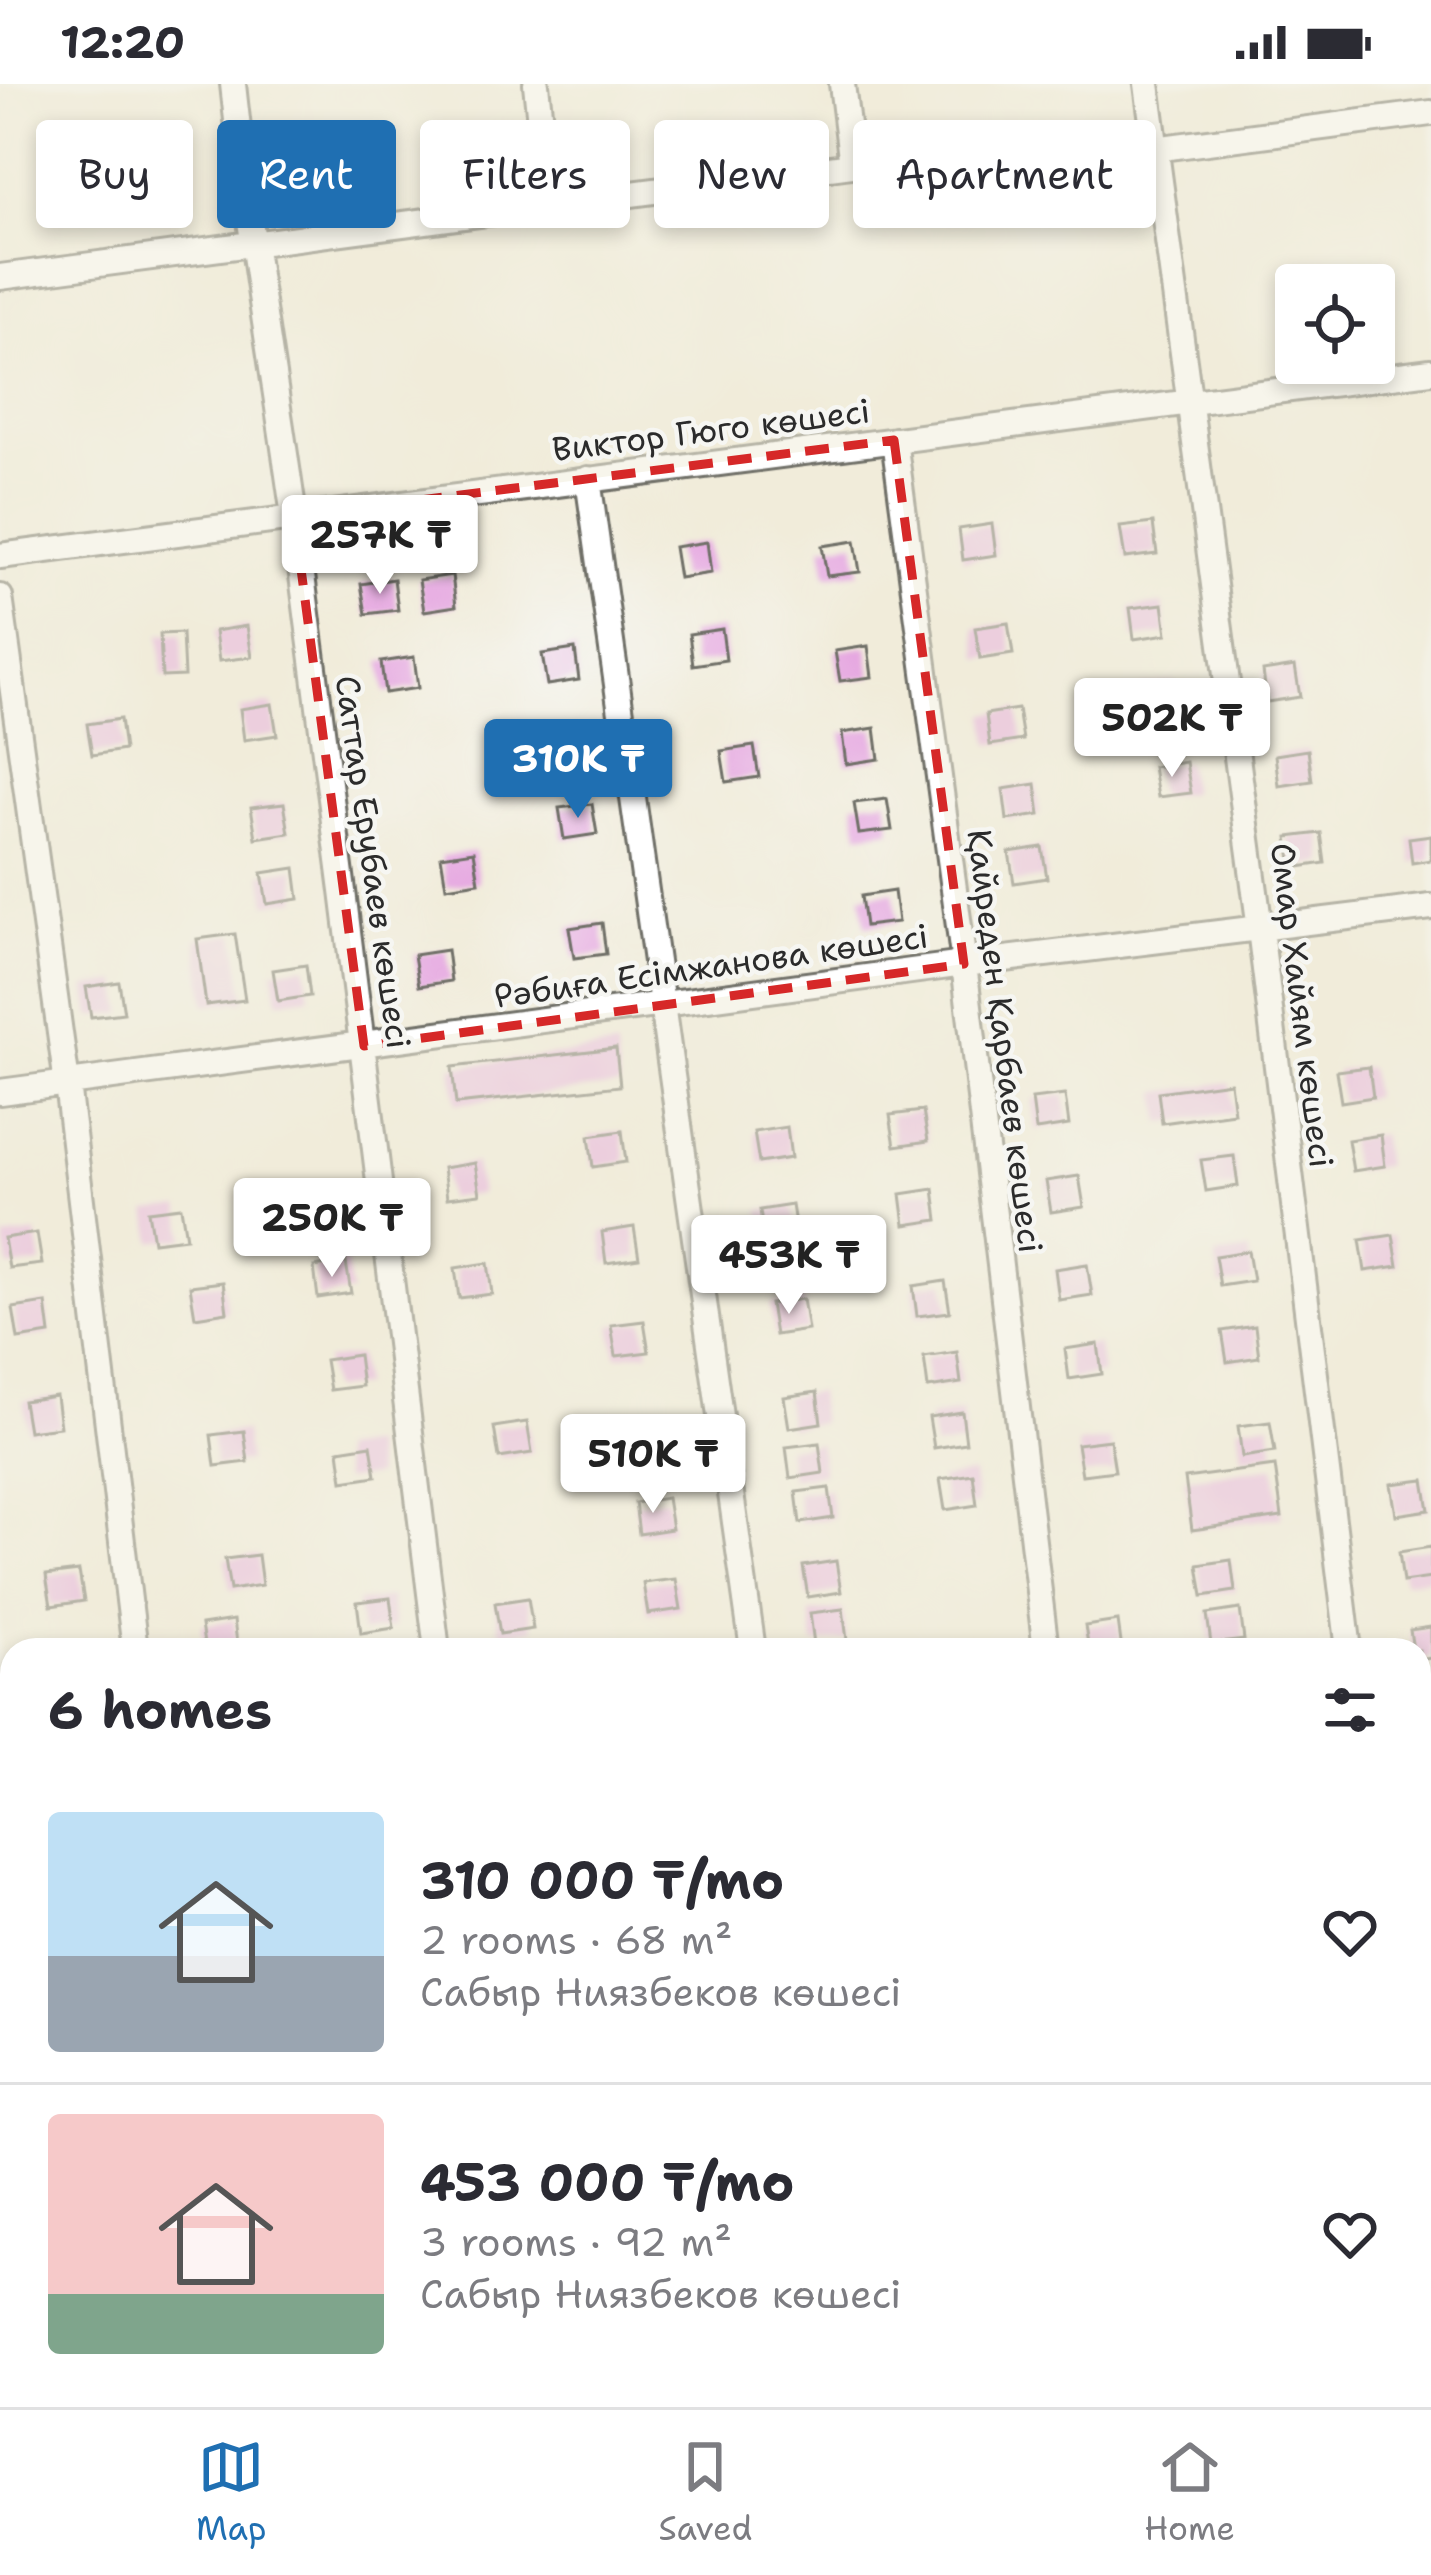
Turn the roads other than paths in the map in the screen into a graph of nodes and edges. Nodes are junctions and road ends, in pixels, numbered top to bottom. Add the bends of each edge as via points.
1 (233, 84) edge
2 (536, 84) edge
3 (842, 84) edge
4 (1147, 84) edge
5 (1431, 112) edge
6 (540, 120) edge
7 (1151, 120) edge
8 (1156, 149) edge
9 (1156, 163) edge
10 (852, 166) joint
11 (630, 196) edge
12 (420, 223) edge
13 (250, 244) junction
14 (0, 278) edge
15 (1431, 371) edge
16 (1191, 402) junction
17 (894, 440) junction
18 (588, 479) junction
19 (294, 516) junction
20 (0, 556) edge
21 (0, 597) edge
22 (1431, 908) edge
23 (1260, 929) junction
24 (964, 964) junction
25 (662, 1007) junction
26 (364, 1046) junction
27 (67, 1084) junction
28 (0, 1092) edge
29 (134, 1638) edge
30 (436, 1638) edge
31 (751, 1638) edge
32 (1045, 1638) edge
33 (1348, 1638) edge

1 - 13 street, Саттар Ерубаев көшесі
2 - 6 street
3 - 10 street
4 - 7 street, Омар Хайям көшесі
5 - 8 street
9 - 16 street, Омар Хайям көшесі
10 - 11 street
12 - 13 street
13 - 14 street
13 - 19 street, Саттар Ерубаев көшесі
15 - 16 street, Виктор Гюго көшесі
16 - 17 street, Виктор Гюго көшесі
16 - 23 street, Омар Хайям көшесі
17 - 18 street, Виктор Гюго көшесі
17 - 24 street, Қайреден Қарбаев көшесі
18 - 19 street, Виктор Гюго көшесі
18 - 25 street
19 - 20 street, Виктор Гюго көшесі
19 - 26 street, Саттар Ерубаев көшесі
21 - 27 street
22 - 23 street, Рәбиға Есімжанова көшесі
23 - 24 street, Рәбиға Есімжанова көшесі
23 - 33 street, Омар Хайям көшесі
24 - 25 street, Рәбиға Есімжанова көшесі
24 - 32 street, Қайреден Қарбаев көшесі
25 - 26 street, Рәбиға Есімжанова көшесі
25 - 31 street
26 - 27 street, Рәбиға Есімжанова көшесі
26 - 30 street, Саттар Ерубаев көшесі
27 - 28 street, Рәбиға Есімжанова көшесі
27 - 29 street

